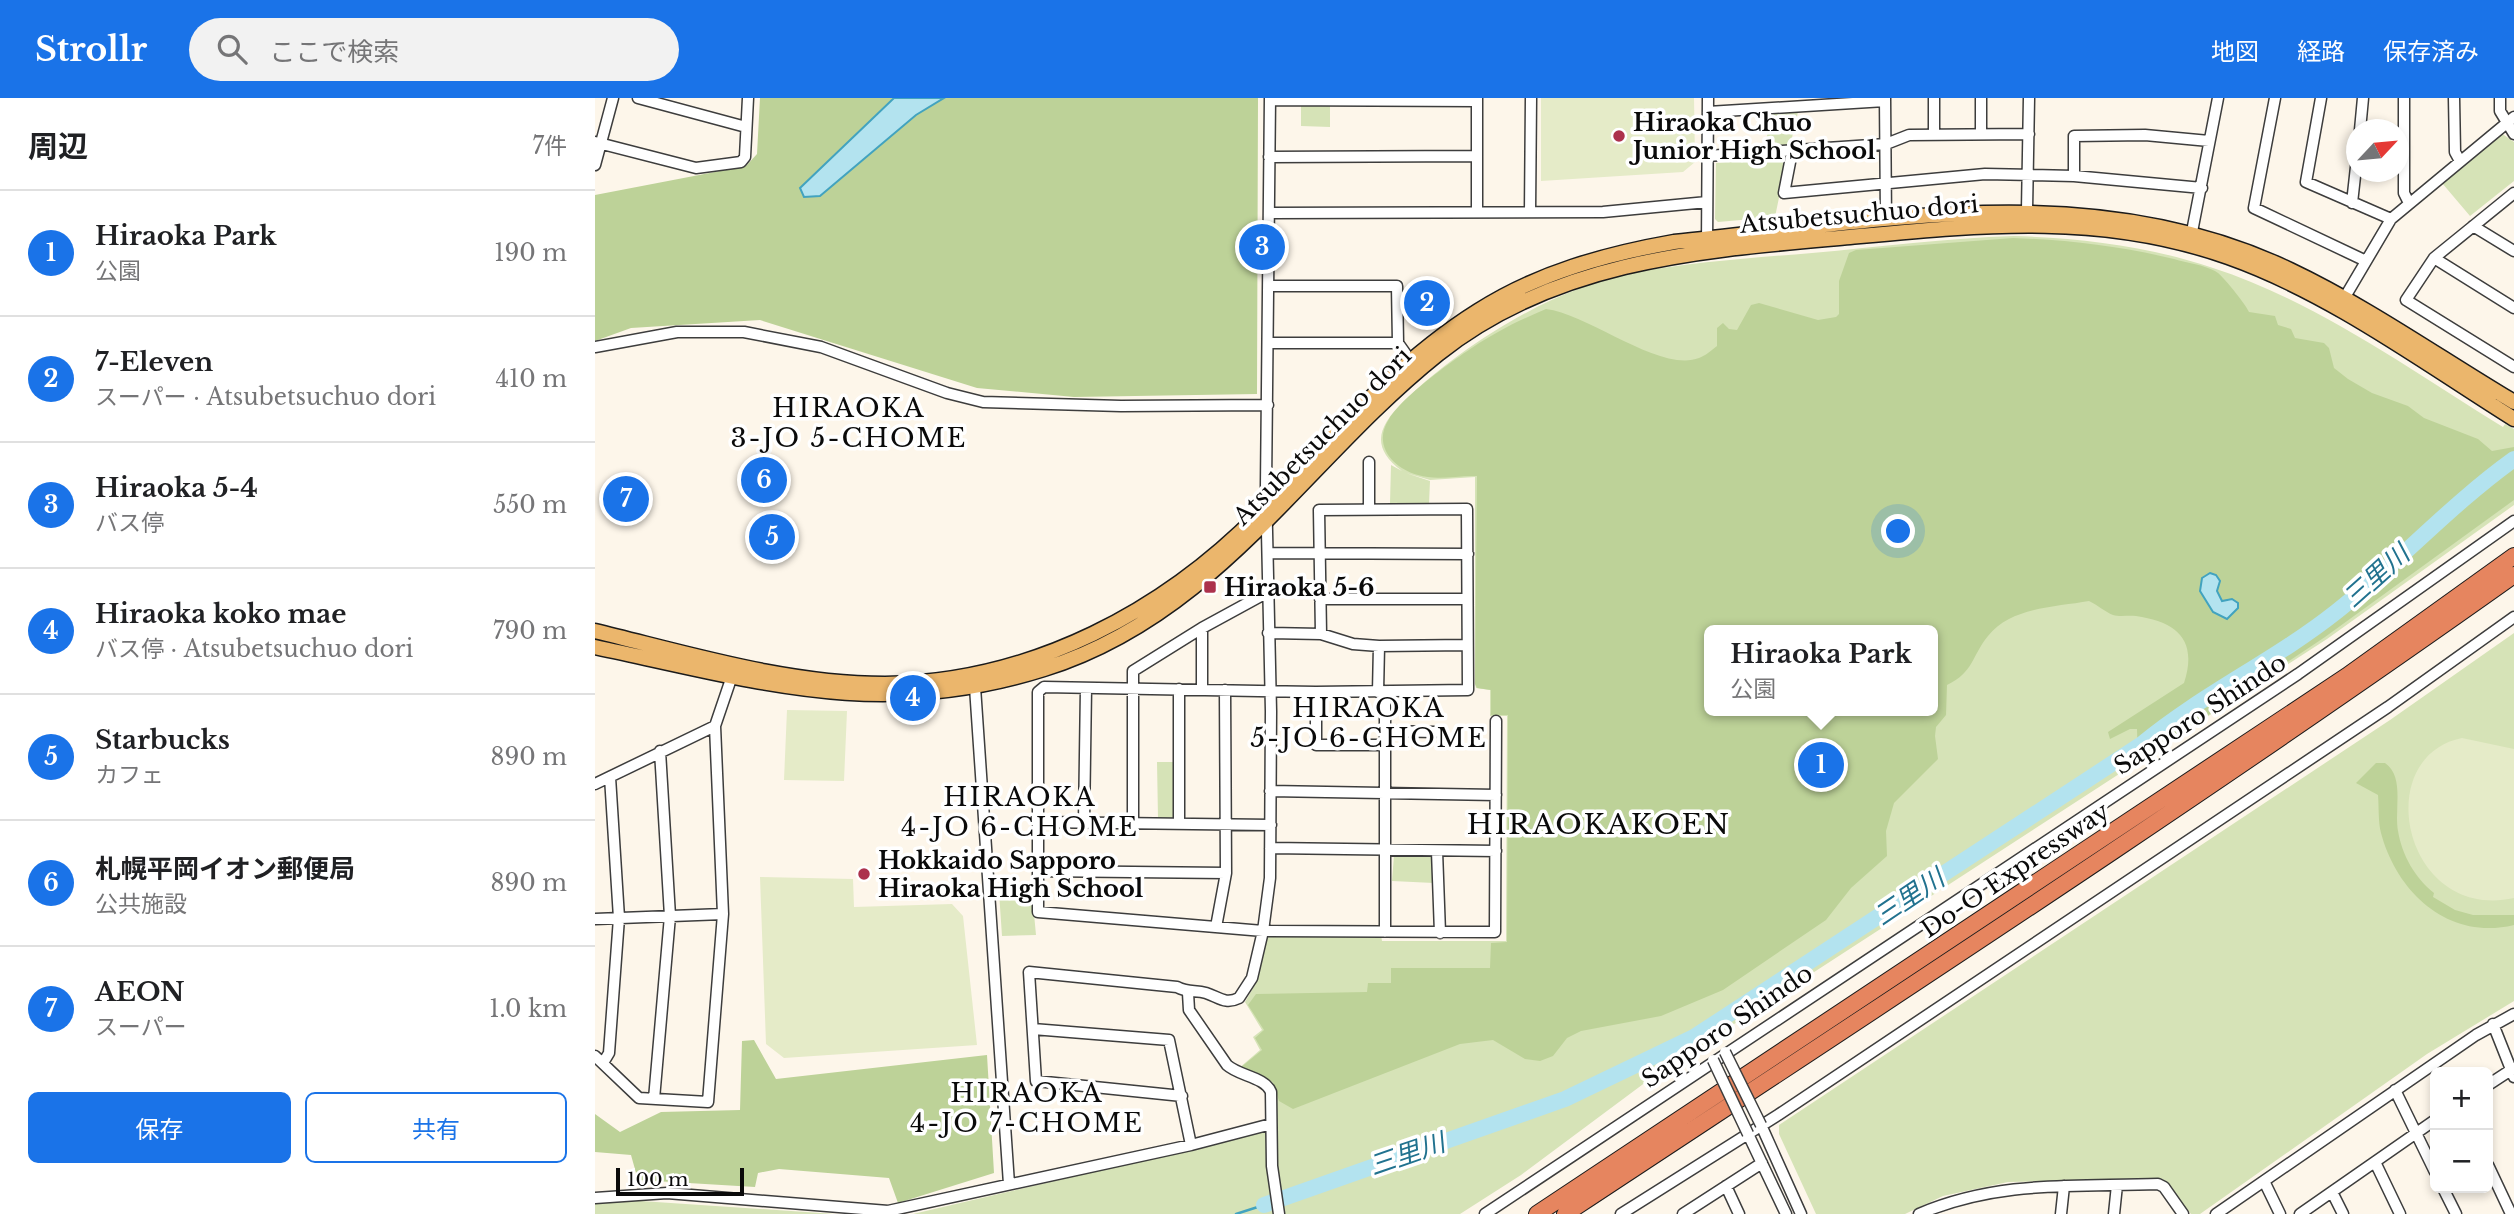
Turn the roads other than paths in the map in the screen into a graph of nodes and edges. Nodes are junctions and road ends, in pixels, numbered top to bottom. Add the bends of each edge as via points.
1 (613, 98) edge
2 (638, 98) edge
3 (748, 98) edge
4 (1531, 98) edge
5 (1708, 98) edge
6 (1934, 98) edge
7 (1981, 98) edge
8 (2029, 98) edge
9 (2218, 98) edge
10 (2275, 98) edge
11 (2321, 98) edge
12 (2363, 98) edge
13 (2404, 98) edge
14 (2454, 98) edge
15 (2501, 98) edge
16 (1270, 99) edge
17 (1477, 99) edge
18 (1885, 100) edge
19 (1708, 112) junction
20 (2361, 119) edge
21 (2510, 120) edge
22 (746, 127) junction
23 (1981, 134) junction
24 (2029, 134) junction
25 (2514, 134) edge
26 (1934, 135) junction
27 (2209, 141) junction
28 (598, 142) edge
29 (1886, 144) junction
30 (1792, 152) junction
31 (1477, 156) junction
32 (1707, 156) junction
33 (1269, 157) junction
34 (2460, 162) junction
35 (595, 165) edge
36 (2028, 174) junction
37 (2074, 176) junction
38 (2354, 182) edge
39 (1887, 184) junction
40 (2202, 188) junction
41 (2514, 193) edge
42 (1707, 202) junction
43 (2352, 202) junction
44 (2409, 203) junction
45 (2027, 211) junction
46 (1477, 212) junction
47 (1530, 212) junction
48 (1269, 213) junction
49 (2391, 219) junction
50 (1886, 220) junction
51 (2473, 226) junction
52 (2191, 239) junction
53 (1707, 244) junction
54 (2514, 251) edge
55 (2434, 258) junction
56 (2366, 261) junction
57 (1269, 286) junction
58 (2341, 303) junction
59 (2514, 308) edge
60 (1270, 343) junction
61 (1398, 343) junction
62 (595, 347) edge
63 (1410, 360) junction
64 (2514, 367) edge
65 (2514, 402) edge
66 (1268, 405) junction
67 (2514, 419) edge
68 (1370, 462) dead end
69 (1369, 508) junction
70 (1267, 513) junction
71 (2514, 522) edge
72 (1269, 553) junction
73 (1320, 554) junction
74 (1468, 554) junction
75 (2514, 556) edge
76 (2514, 575) edge
77 (1268, 592) junction
78 (1320, 599) junction
79 (1467, 599) junction
80 (2514, 617) edge
81 (1202, 628) junction
82 (595, 631) edge
83 (1268, 634) junction
84 (1321, 634) junction
85 (1467, 645) junction
86 (1379, 646) junction
87 (595, 647) edge
88 (732, 676) junction
89 (975, 687) junction
90 (1086, 688) junction
91 (1133, 689) junction
92 (1179, 690) junction
93 (1202, 690) junction
94 (1225, 690) junction
95 (1269, 690) junction
96 (1316, 692) junction
97 (1381, 692) junction
98 (1496, 721) dead end
99 (715, 726) junction
100 (1384, 731) junction
101 (1435, 732) dead end
102 (1384, 745) junction
103 (660, 751) junction
104 (610, 777) junction
105 (595, 784) edge
106 (1270, 791) junction
107 (1384, 794) junction
108 (1496, 795) junction
109 (1038, 822) junction
110 (1084, 822) junction
111 (1133, 824) junction
112 (1179, 824) junction
113 (1226, 824) junction
114 (1271, 825) junction
115 (1270, 848) junction
116 (1385, 850) junction
117 (1437, 851) junction
118 (1496, 851) junction
119 (1039, 872) junction
120 (1226, 873) junction
121 (723, 914) junction
122 (670, 916) junction
123 (619, 918) junction
124 (595, 919) edge
125 (1216, 927) junction
126 (1263, 931) junction
127 (1385, 932) junction
128 (1440, 933) junction
129 (1188, 993) junction
130 (2514, 1014) edge
131 (2493, 1024) junction
132 (1034, 1029) junction
133 (1725, 1052) junction
134 (599, 1060) edge
135 (1713, 1060) junction
136 (2513, 1071) edge
137 (2493, 1082) edge
138 (2395, 1090) junction
139 (1182, 1096) junction
140 (654, 1099) junction
141 (2430, 1123) edge
142 (1271, 1124) junction
143 (1761, 1125) junction
144 (1748, 1133) junction
145 (2416, 1133) junction
146 (1191, 1145) junction
147 (2375, 1161) junction
148 (2430, 1162) edge
149 (1762, 1163) junction
150 (2493, 1176) edge
151 (2264, 1181) junction
152 (1009, 1184) junction
153 (2117, 1185) junction
154 (1726, 1186) junction
155 (2064, 1186) junction
156 (2332, 1192) junction
157 (2446, 1193) edge
158 (595, 1198) edge
159 (1279, 1213) edge
160 (1485, 1214) edge
161 (1537, 1214) edge
162 (1565, 1214) edge
163 (1621, 1214) edge
164 (1683, 1214) edge
165 (1739, 1214) edge
166 (1786, 1214) edge
167 (1801, 1214) edge
168 (1919, 1214) edge
169 (2061, 1214) edge
170 (2114, 1214) edge
171 (2183, 1214) edge
172 (2216, 1214) edge
173 (2280, 1214) edge
174 (2300, 1214) edge
175 (2343, 1214) edge
176 (2400, 1214) edge
177 (2456, 1214) edge
178 (2511, 1214) edge

1 - 28 street
2 - 22 street
3 - 22 street
4 - 47 street
5 - 19 street
6 - 26 street
7 - 23 street
8 - 24 street
9 - 27 street
10 - 56 street via 2254,208
11 - 43 street via 2306,182
12 - 20 street
13 - 44 street via 2404,193
14 - 34 street via 2455,152
15 - 21 street via 2500,111
16 - 17 street
16 - 33 street
17 - 31 street
18 - 19 street
18 - 29 street
19 - 32 street
21 - 25 street
21 - 34 street
22 - 28 street via 741,162 697,168
23 - 24 street
23 - 26 street
24 - 36 street
26 - 29 street via 1909,135
27 - 37 street via 2145,135 2074,136
27 - 40 street
28 - 35 street
29 - 30 street
29 - 39 street
30 - 32 street
30 - 39 street via 1784,193
31 - 33 street
31 - 46 street
32 - 42 street
33 - 48 street
34 - 44 street
36 - 37 street
36 - 39 street
36 - 45 street
37 - 40 street
38 - 43 street
39 - 50 street
40 - 52 street
41 - 51 street
42 - 47 street via 1603,212
42 - 53 street
43 - 49 street
44 - 49 street
45 - 50 main road, Atsubetsuchuo dori
45 - 52 main road, Atsubetsuchuo dori via 2099,216
46 - 47 street
46 - 48 street
48 - 57 street
49 - 56 street
50 - 53 main road, Atsubetsuchuo dori
51 - 54 street
51 - 55 street
52 - 53 main road, Atsubetsuchuo dori via 2027,223
52 - 58 main road, Atsubetsuchuo dori via 2290,270
53 - 63 main road, Atsubetsuchuo dori via 1629,250 1559,271 1479,310
53 - 70 main road, Atsubetsuchuo dori via 1586,275 1485,321 1397,389
55 - 59 street
55 - 64 street via 2406,300
56 - 58 street
57 - 60 street
57 - 61 street via 1397,286
58 - 65 main road, Atsubetsuchuo dori
58 - 67 main road, Atsubetsuchuo dori
60 - 61 street
60 - 66 street
61 - 63 street
62 - 66 street via 677,332 744,332 821,347 983,402
63 - 70 main road, Atsubetsuchuo dori
66 - 70 street
68 - 69 street
69 - 73 street via 1319,510
69 - 74 street via 1467,509
70 - 72 street
70 - 82 main road, Atsubetsuchuo dori via 1182,582 1114,625 1033,659 958,677 887,684 834,682
70 - 89 main road, Atsubetsuchuo dori via 1218,569 1139,626 1048,668
71 - 133 street, Sapporo Shindo via 2298,674
72 - 73 street
72 - 77 street
73 - 74 street
73 - 78 street
74 - 79 street
75 - 161 highway, Do-O Expressway via 2325,691
76 - 162 highway, Do-O Expressway via 2127,842
77 - 81 street
77 - 83 street
78 - 79 street
78 - 84 street
79 - 85 street
80 - 143 street via 2388,707
81 - 91 street via 1133,671
81 - 93 street
83 - 84 street
83 - 95 street
84 - 86 street
85 - 86 street
85 - 97 street via 1468,690
86 - 97 street
87 - 88 main road, Atsubetsuchuo dori
88 - 89 main road, Atsubetsuchuo dori via 824,693 884,696
88 - 99 street
89 - 152 street
90 - 91 street
90 - 109 street via 1044,687 1038,692
90 - 110 street
91 - 92 street
91 - 111 street
92 - 93 street
92 - 112 street
93 - 94 street
94 - 95 street
94 - 113 street
95 - 96 street
95 - 106 street
96 - 97 street
96 - 102 street via 1316,745
97 - 100 street
98 - 108 street
99 - 103 street
99 - 121 street
100 - 101 street
100 - 102 street
102 - 107 street
103 - 104 street
103 - 122 street
104 - 105 street
104 - 123 street
106 - 107 street
106 - 114 street
107 - 108 street
107 - 116 street
108 - 118 street
109 - 110 street
109 - 119 street
110 - 111 street
111 - 112 street
112 - 113 street
113 - 114 street
113 - 120 street
114 - 115 street
115 - 116 street
115 - 126 street
116 - 117 street
116 - 127 street
117 - 118 street
117 - 128 street
118 - 128 street via 1497,931
119 - 120 street
119 - 125 street via 1038,912
120 - 125 street
121 - 122 street
121 - 140 street via 708,1101
122 - 123 street
122 - 140 street
123 - 124 street
123 - 134 street via 608,1053
125 - 126 street
126 - 127 street
126 - 129 street via 1244,994 1232,1002
127 - 128 street
129 - 132 street via 1177,987 1029,972
129 - 142 street via 1189,1010 1227,1065 1269,1086
130 - 131 street
131 - 136 street
131 - 138 street
132 - 139 street via 1169,1040
132 - 139 street via 1036,1081
133 - 135 street, Sapporo Shindo
133 - 143 street, bridge
134 - 140 street via 639,1098
135 - 144 street, bridge
135 - 160 street, Sapporo Shindo
136 - 137 street
138 - 145 street
138 - 151 street
139 - 146 street
141 - 145 street
142 - 146 street
142 - 159 street
143 - 144 street
143 - 167 street
144 - 149 street
144 - 163 street
145 - 147 street
145 - 148 street
146 - 152 street
147 - 156 street
147 - 176 street
149 - 154 street
149 - 166 street
150 - 178 street
151 - 172 street
151 - 173 street
152 - 158 street via 888,1211 667,1193
153 - 155 street
153 - 170 street
153 - 171 street via 2164,1187
154 - 164 street
154 - 165 street
155 - 168 street via 1974,1194
155 - 169 street
156 - 174 street
156 - 175 street
157 - 177 street

